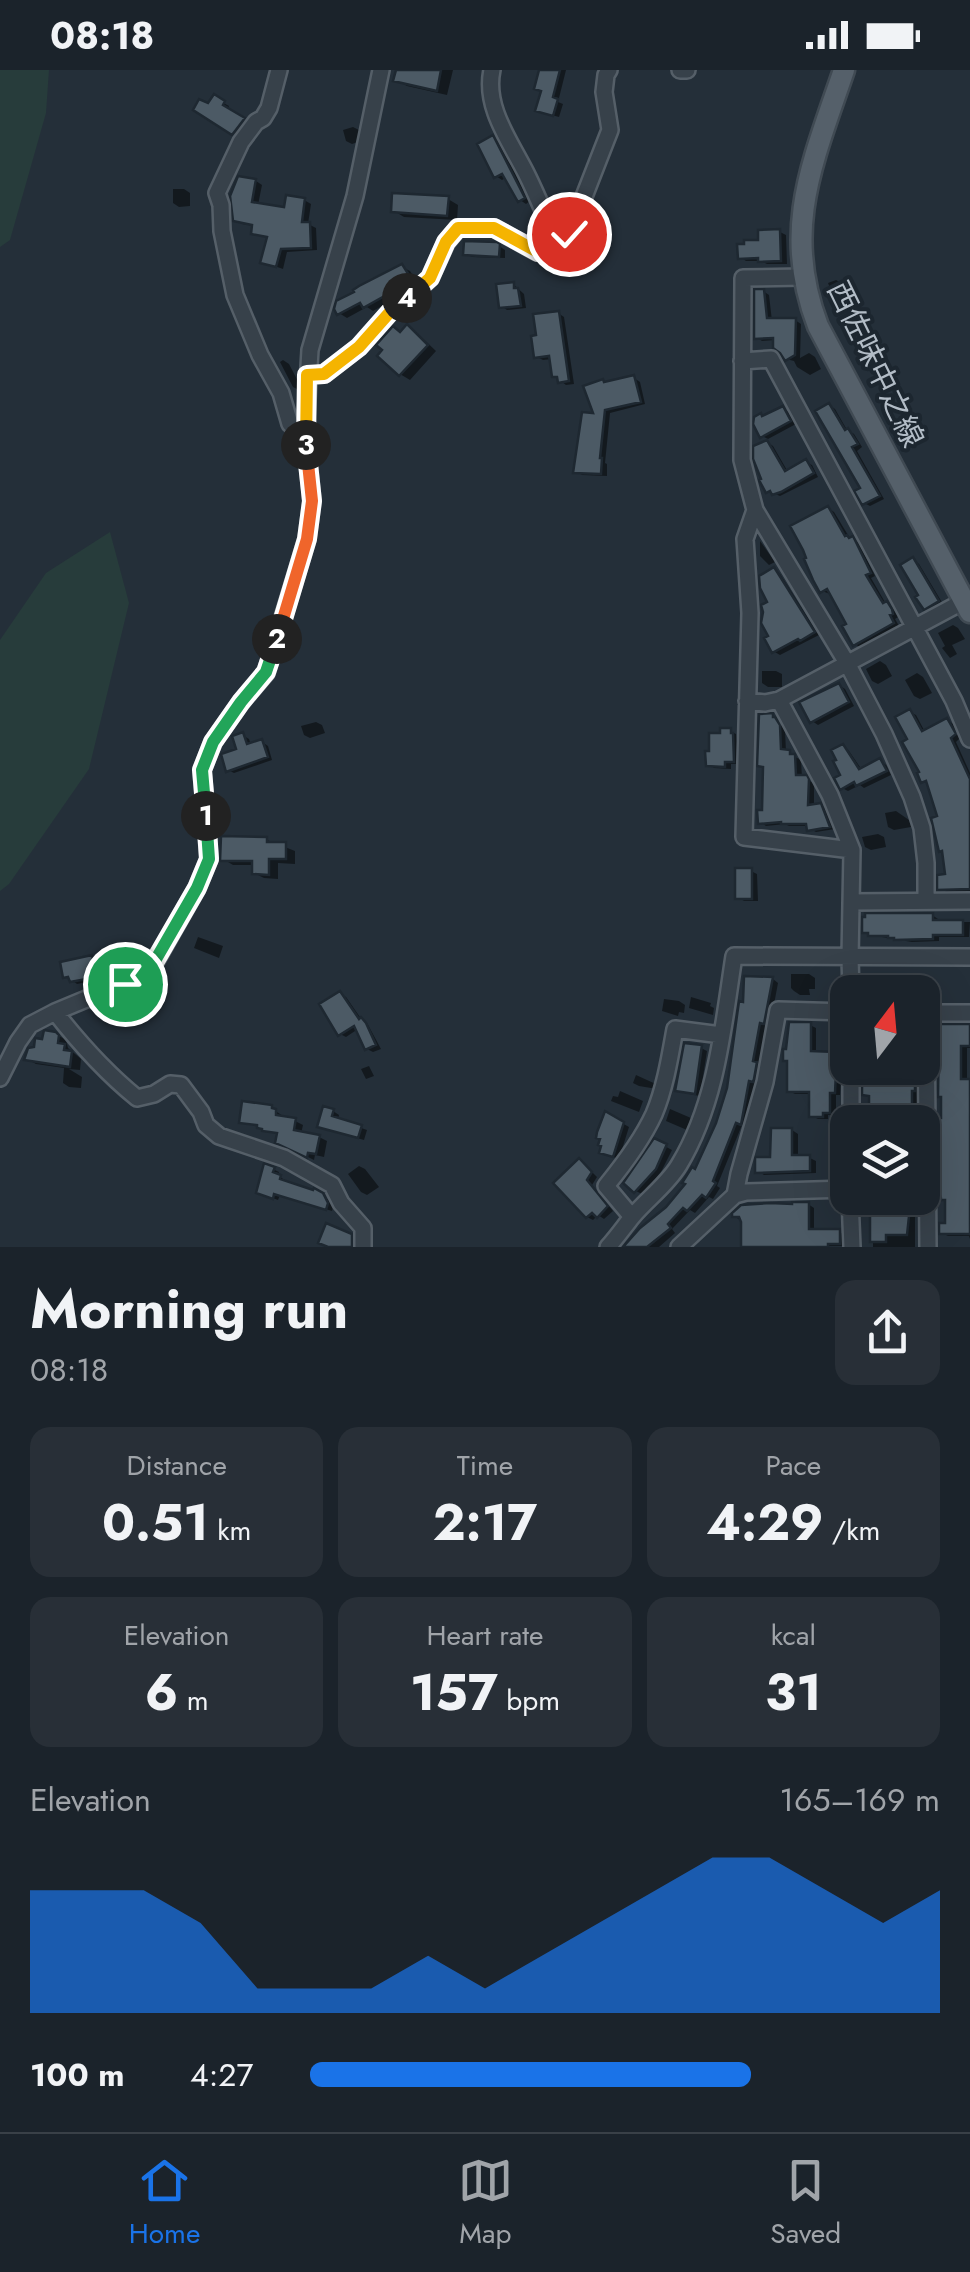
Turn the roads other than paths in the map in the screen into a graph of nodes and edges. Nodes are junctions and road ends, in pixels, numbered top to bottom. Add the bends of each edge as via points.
1 (280, 70) edge
2 (380, 70) edge
3 (492, 70) edge
4 (610, 70) edge
5 (844, 70) edge
6 (558, 246) junction
7 (802, 277) junction
8 (742, 361) junction
9 (307, 375) junction
10 (305, 434) junction
11 (755, 510) junction
12 (967, 607) edge
13 (912, 628) junction
14 (847, 663) junction
15 (779, 700) junction
16 (747, 701) junction
17 (970, 739) edge
18 (852, 850) junction
19 (970, 901) edge
20 (851, 902) junction
21 (926, 902) junction
22 (970, 957) edge
23 (850, 958) junction
24 (850, 975) edge
25 (830, 1011) edge
26 (55, 1012) junction
27 (940, 1013) edge
28 (970, 1013) edge
29 (722, 1035) junction
30 (0, 1078) edge
31 (925, 1085) edge
32 (830, 1190) edge
33 (735, 1196) junction
34 (851, 1215) edge
35 (632, 1217) junction
36 (698, 1240) edge
37 (363, 1247) edge
38 (608, 1247) edge
39 (679, 1247) edge
40 (852, 1247) edge
41 (928, 1247) edge

1 - 10 street via 263,118 241,142 217,194 235,295 290,424
2 - 9 street via 355,196
3 - 6 street via 500,123
4 - 6 street via 604,92 610,130 569,234
5 - 7 main road, 西佐味中之線 via 804,200
6 - 9 street via 538,252 494,228 458,228 421,287 348,356 324,374
7 - 8 street via 743,278
7 - 12 main road, 西佐味中之線 via 818,326
8 - 11 street via 742,460
8 - 13 street via 770,360
9 - 10 street
10 - 26 street via 312,501 307,539 266,672 213,742 202,770 209,859 197,888 148,973
11 - 14 street
11 - 16 street via 745,538
12 - 13 street
13 - 14 street
13 - 17 street
14 - 15 street
14 - 21 street via 917,812
15 - 16 street
15 - 18 street
16 - 18 street via 744,837
18 - 20 street
19 - 21 street
20 - 21 street
20 - 23 street
22 - 23 street
23 - 24 street
23 - 29 street via 734,956
25 - 33 street via 778,1010
26 - 30 street via 30,1025
26 - 37 street via 87,1053 137,1098 181,1086 220,1136 284,1158 332,1186 364,1228
27 - 28 street
29 - 35 street via 700,1127 678,1168
29 - 35 street via 675,1030 654,1113 606,1186
31 - 41 street
32 - 33 street
33 - 36 street
34 - 40 street
35 - 38 street
36 - 39 street

